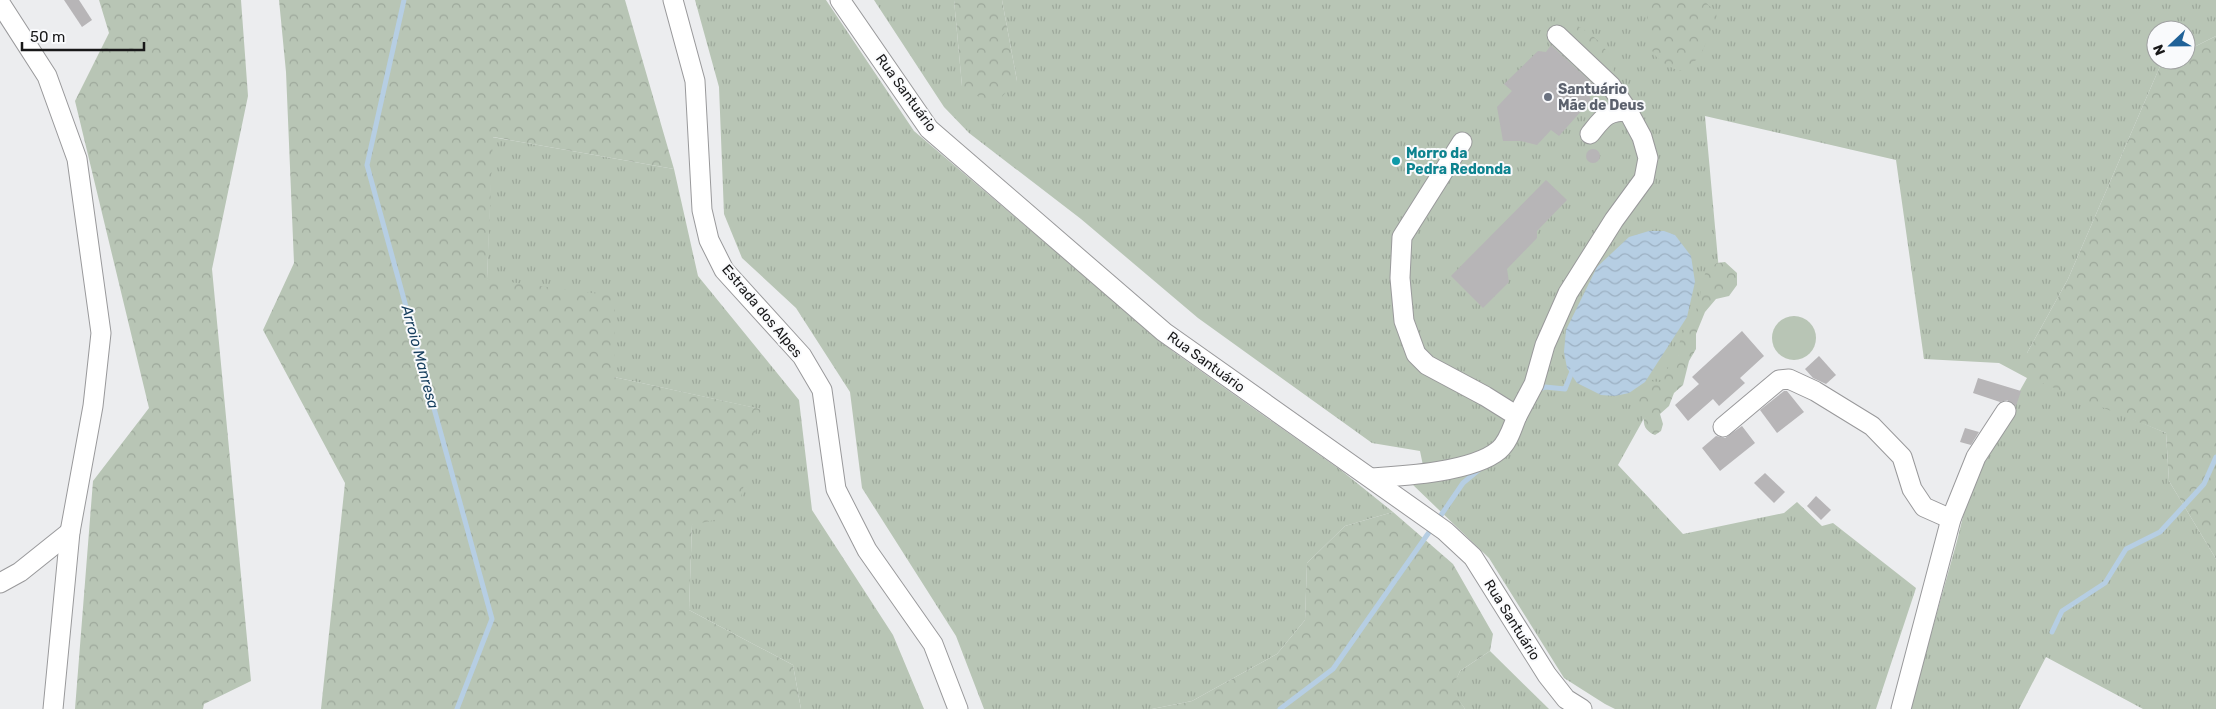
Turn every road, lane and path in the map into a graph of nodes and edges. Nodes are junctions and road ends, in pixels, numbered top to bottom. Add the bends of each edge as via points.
1 (673, 0) edge
2 (840, 0) edge
3 (0, 3) edge
4 (1558, 35) dead end
5 (1628, 111) junction
6 (1590, 134) dead end
7 (1462, 142) dead end
8 (2006, 411) dead end
9 (1517, 416) junction
10 (1723, 428) dead end
11 (1371, 478) junction
12 (1951, 519) junction
13 (70, 532) junction
14 (0, 583) edge
15 (53, 709) edge
16 (958, 709) edge
17 (1582, 709) edge
18 (1901, 709) edge

1 - 16 street, Estrada dos Alpes via 695,81 702,210 709,240 724,270 802,356 822,390 836,489 867,550 933,644
2 - 11 street, Rua Santuário via 929,130 975,166 1164,332
3 - 13 street via 47,76 76,158 101,334 94,406
4 - 5 street via 1611,86
5 - 6 street via 1607,114
5 - 9 street via 1642,137 1648,158 1644,179 1568,293 1544,345 1534,384
7 - 9 street via 1402,237 1400,278 1404,321 1416,354 1426,365
8 - 12 street via 1976,457
9 - 11 street via 1507,441 1498,451 1472,463 1418,475
10 - 12 street via 1779,380 1789,379 1872,426 1902,457 1912,489 1924,507
11 - 17 street, Rua Santuário via 1445,531 1473,557 1546,675 1566,699
12 - 18 street
13 - 14 street via 20,572
13 - 15 street

